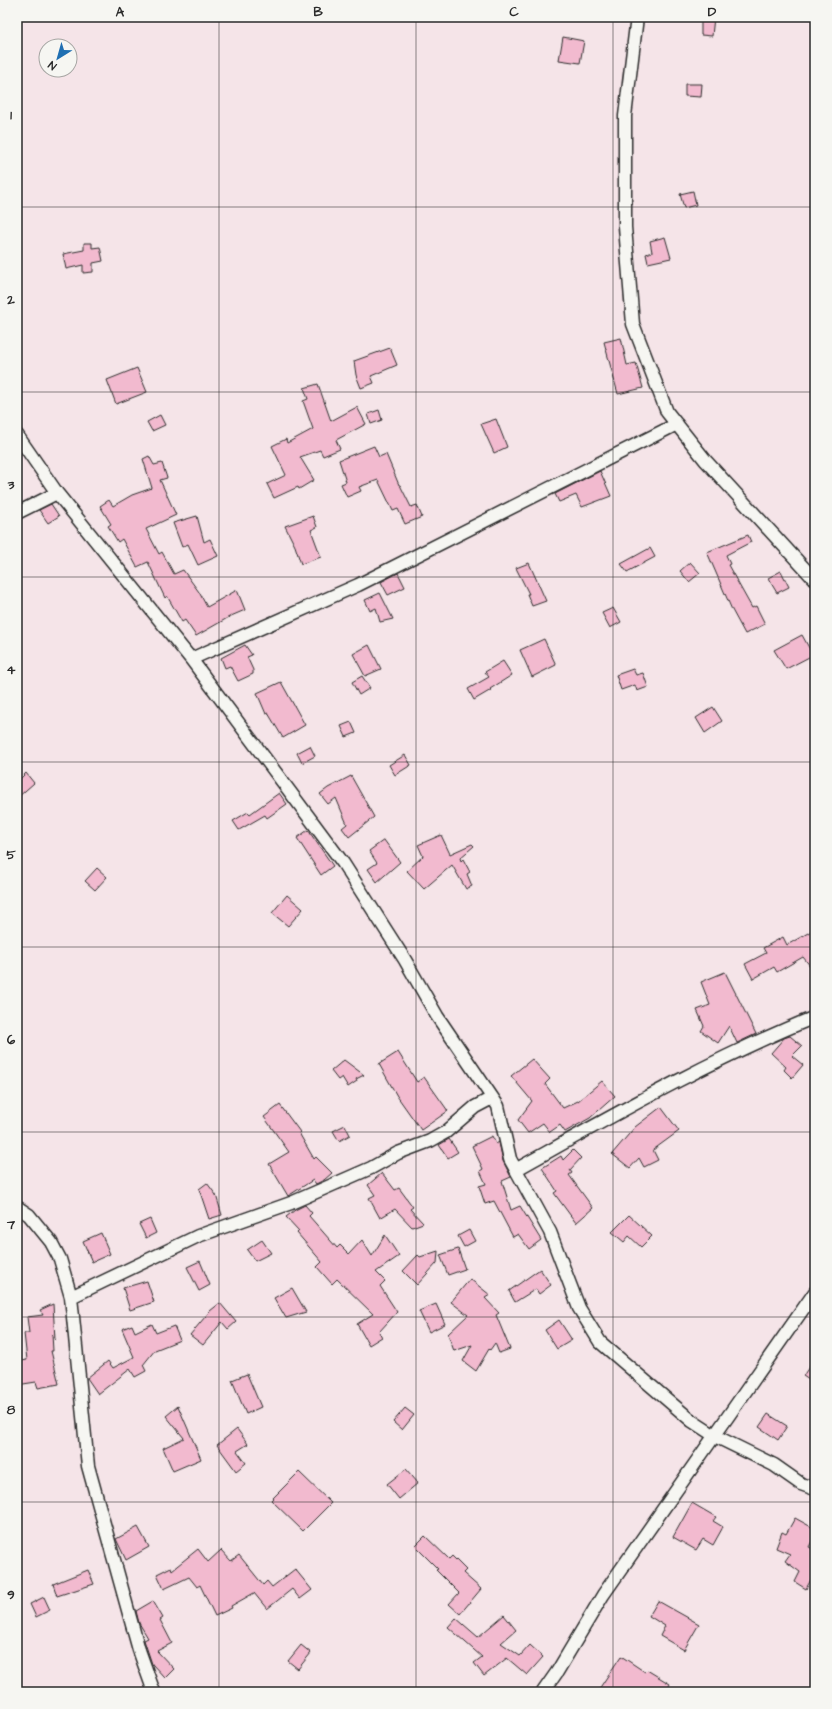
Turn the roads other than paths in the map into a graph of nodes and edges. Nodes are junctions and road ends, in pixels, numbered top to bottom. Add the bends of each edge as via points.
1 (637, 17) edge
2 (677, 424) junction
3 (17, 435) edge
4 (57, 493) junction
5 (17, 514) edge
6 (815, 580) edge
7 (191, 659) junction
8 (815, 1017) edge
9 (492, 1098) junction
10 (517, 1169) junction
11 (17, 1207) edge
12 (815, 1292) edge
13 (71, 1297) junction
14 (715, 1436) junction
15 (815, 1489) edge
16 (154, 1692) edge
17 (542, 1692) edge

1 - 2 street via 625,116 625,227 633,324 667,412
2 - 6 street via 706,461
2 - 7 street via 358,585
3 - 4 street
4 - 5 street
4 - 7 street
7 - 9 street via 343,863 405,960 437,1016
8 - 10 street via 767,1036 665,1086
9 - 10 street via 498,1106 510,1159
9 - 13 street via 475,1107 430,1142 398,1153 371,1168 291,1203 198,1236
10 - 14 street via 550,1232 578,1308 600,1342 692,1421
11 - 13 street via 29,1216 51,1242 60,1259
12 - 14 street
13 - 16 street via 88,1466 139,1650
14 - 15 street via 774,1465 801,1484
14 - 17 street via 603,1596

